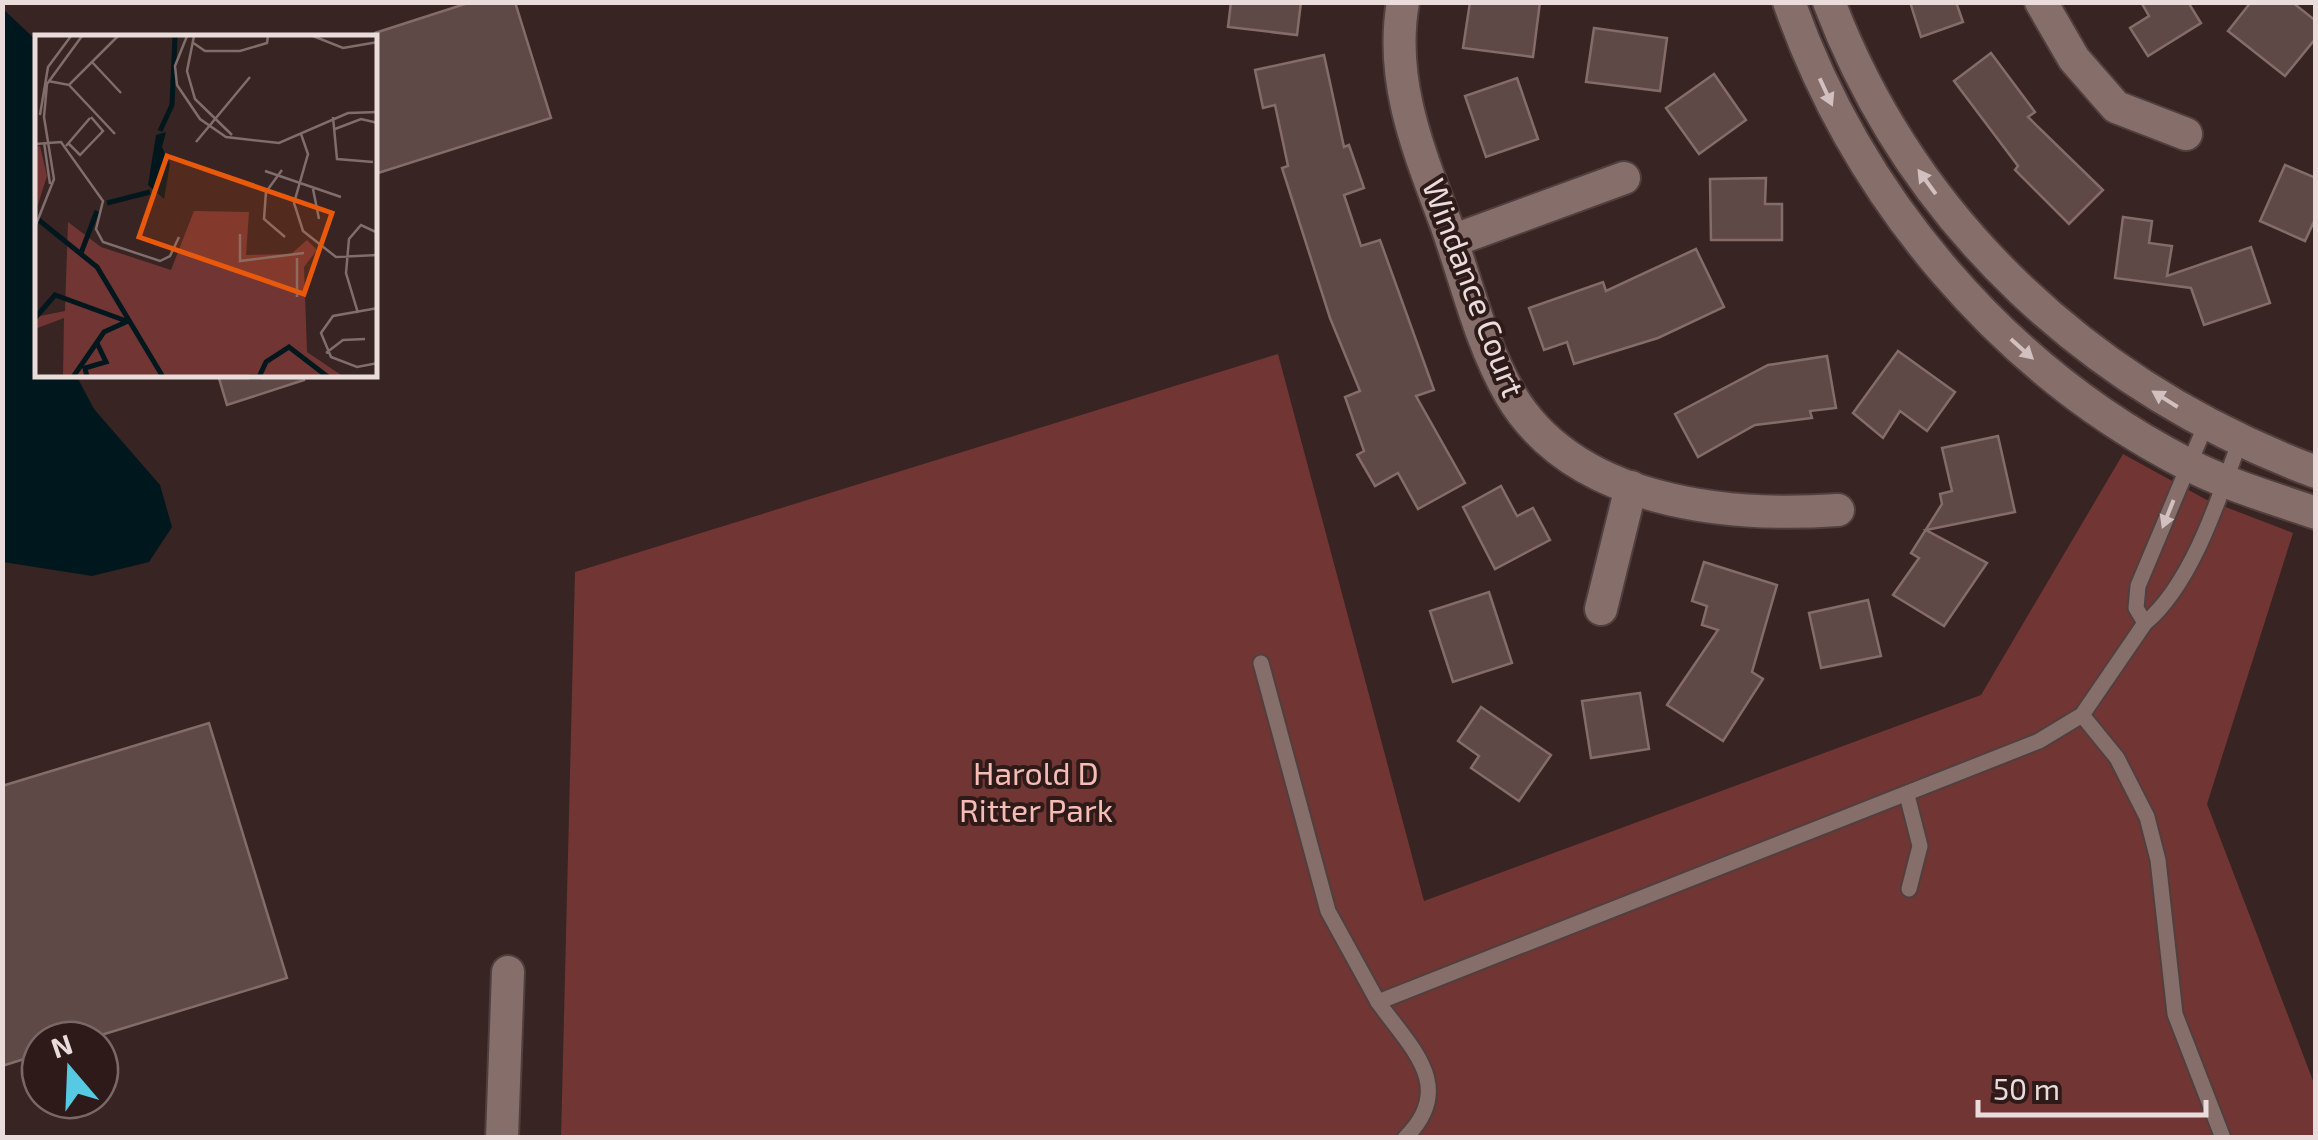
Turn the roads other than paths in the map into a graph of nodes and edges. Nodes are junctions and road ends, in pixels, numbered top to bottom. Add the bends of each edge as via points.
1 (1403, 2) edge
2 (1789, 2) edge
3 (1829, 2) edge
4 (2042, 2) edge
5 (2186, 134) dead end
6 (1624, 178) dead end
7 (1452, 241) junction
8 (2206, 424) junction
9 (2239, 443) junction
10 (2187, 464) junction
11 (2316, 472) edge
12 (2226, 480) junction
13 (1631, 488) junction
14 (1838, 510) dead end
15 (2316, 512) edge
16 (1601, 609) dead end
17 (2145, 623) junction
18 (1261, 663) dead end
19 (2082, 715) junction
20 (1907, 795) junction
21 (1909, 889) dead end
22 (508, 972) dead end
23 (1378, 1002) junction
24 (502, 1138) edge
25 (1405, 1138) edge
26 (2223, 1138) edge

1 - 7 street, Windance Court via 1402,92
2 -> 10 street via 1834,108 1901,219 2035,362
8 -> 3 street via 2105,360 1983,255 1869,92
4 - 5 street via 2074,59 2116,107
6 - 7 street
7 - 13 street, Windance Court via 1497,369 1529,422 1572,462
8 - 9 street
8 - 10 lane
9 - 11 street
9 - 12 lane
10 - 12 street
10 -> 17 lane via 2138,586 2136,608
12 - 15 street
12 - 17 lane via 2167,604
13 - 14 street, Windance Court via 1776,514
13 - 16 street
17 - 19 lane
18 - 23 lane via 1328,911
19 - 20 lane via 2040,741
19 - 26 lane via 2116,758 2147,817 2175,1014
20 - 21 lane via 1920,846
20 - 23 lane
22 - 24 street
23 - 25 lane via 1422,1064 1432,1096 1425,1118

